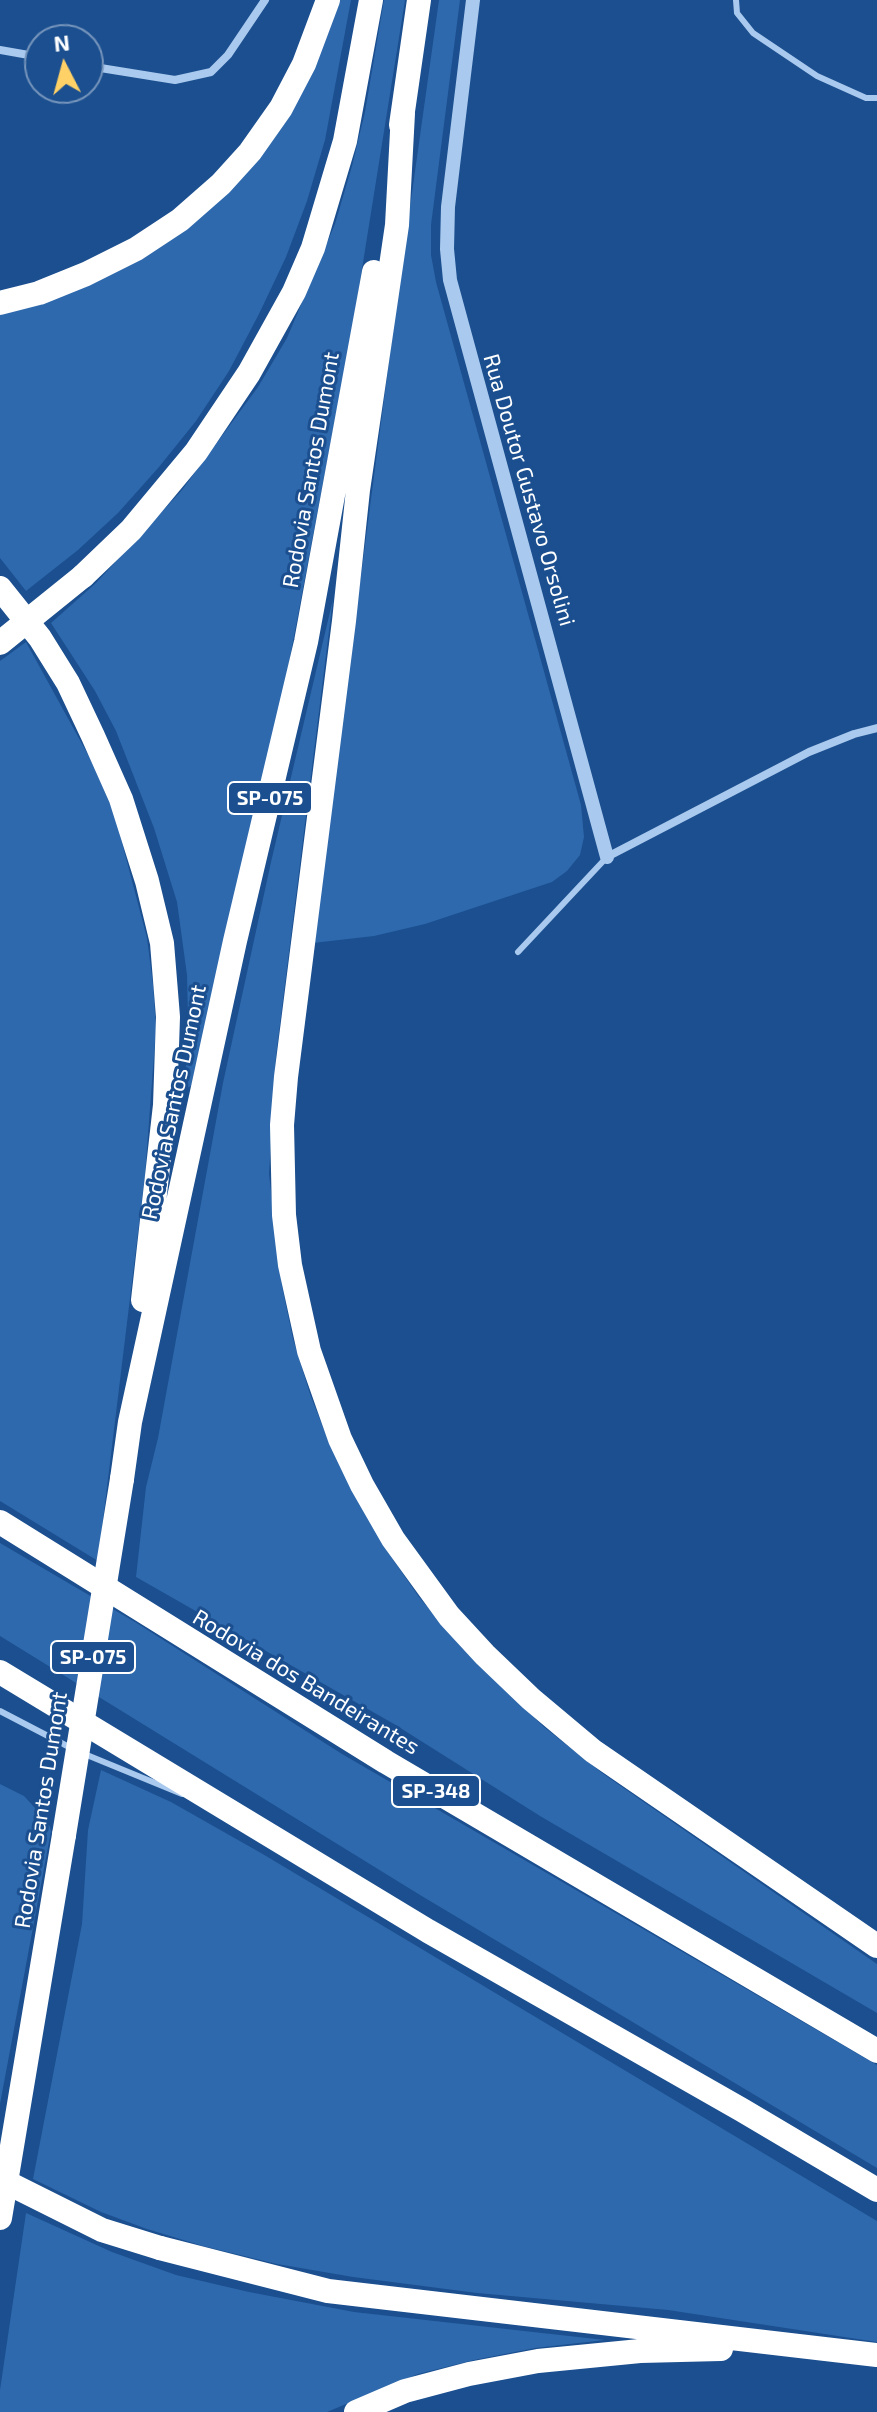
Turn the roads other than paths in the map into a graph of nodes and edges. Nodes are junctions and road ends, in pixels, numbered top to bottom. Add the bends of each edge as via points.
1 (265, 0) edge
2 (328, 0) edge
3 (371, 0) edge
4 (419, 0) edge
5 (473, 0) edge
6 (736, 0) edge
7 (0, 50) edge
8 (24, 54) edge
9 (104, 69) edge
10 (877, 98) edge
11 (403, 113) junction
12 (0, 303) edge
13 (0, 588) edge
14 (0, 643) edge
15 (877, 728) edge
16 (607, 857) junction
17 (518, 952) dead end
18 (130, 1422) junction
19 (0, 1522) edge
20 (0, 1672) edge
21 (0, 1711) edge
22 (225, 1807) junction
23 (877, 1946) edge
24 (877, 2051) edge
25 (0, 2179) edge
26 (877, 2190) edge
27 (0, 2218) edge
28 (866, 2353) edge
29 (356, 2412) edge

1 - 9 street via 211,72 175,80
2 - 12 highway via 281,108 221,184 136,249 63,284
3 - 14 highway, bridge via 345,141 313,248 249,373 196,452 139,520 83,576
4 - 11 highway, Rodovia Santos Dumont / SP-075
5 - 16 street, Rua Doutor Gustavo Orsolini via 448,207 450,280
6 - 10 lane via 737,13 753,33 817,76
7 - 8 street
11 - 18 highway, Rodovia Santos Dumont / SP-075 via 306,642
11 - 23 highway via 397,225 358,490 282,1125 284,1215 309,1351 340,1439 393,1539 485,1655 593,1751
13 - 18 highway via 40,638 93,736 121,799 162,943 168,1017 165,1105
15 - 16 street via 809,752
16 - 17 lane
18 - 27 highway, Rodovia Santos Dumont / SP-075, bridge
19 - 24 highway, Rodovia dos Bandeirantes / SP-348 via 386,1762
20 - 22 highway
21 - 22 lane via 136,1777
22 - 26 highway via 428,1931
25 - 28 highway, bridge via 102,2230 328,2291
28 - 29 highway via 704,2349 538,2361 405,2391

